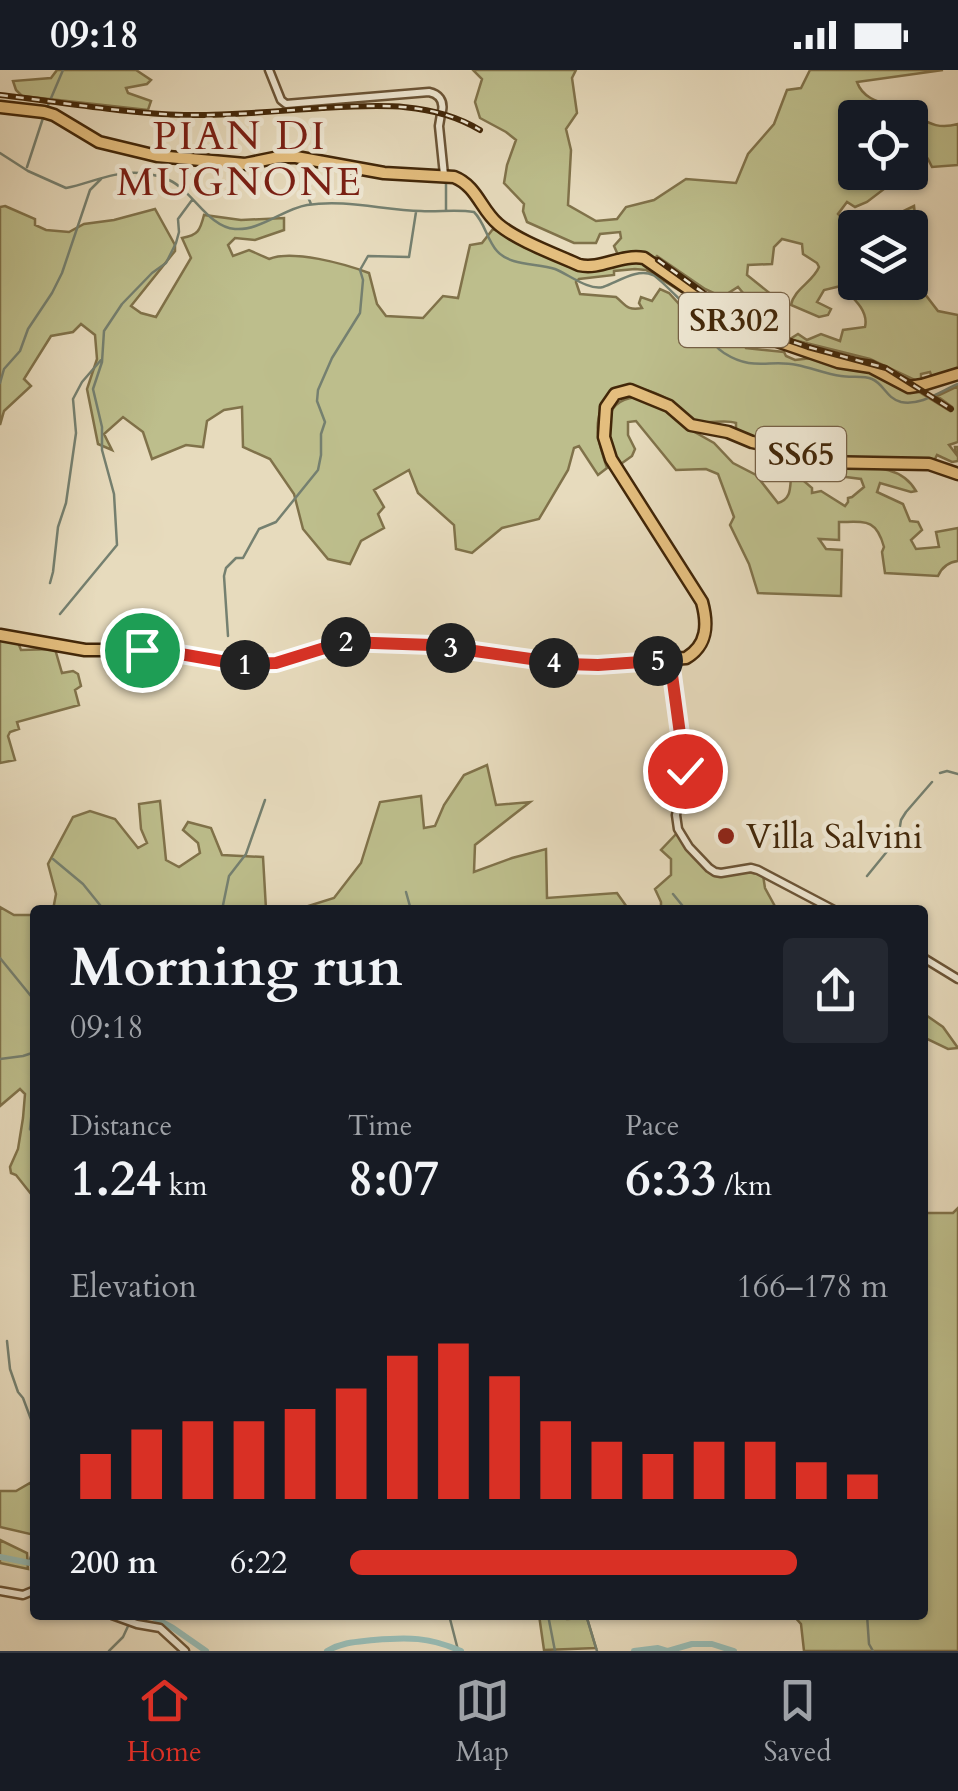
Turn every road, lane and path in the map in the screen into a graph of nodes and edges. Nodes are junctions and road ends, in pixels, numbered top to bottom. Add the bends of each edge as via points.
1 (269, 70) edge
2 (0, 107) edge
3 (444, 175) junction
4 (958, 374) edge
5 (958, 474) edge
6 (0, 635) edge
7 (675, 660) junction
8 (824, 905) edge
9 (928, 960) edge
10 (958, 979) edge
11 (0, 1591) edge
12 (30, 1592) edge
13 (125, 1620) edge
14 (185, 1651) edge

1 - 3 street via 288,104 432,92 441,99
2 - 3 main road via 54,115 99,142 157,156 242,164 296,157
3 - 4 main road, SR302 via 462,180 502,227 578,265 644,258 752,330 828,359 872,367 909,387
5 - 7 main road, SS65 via 929,464 818,462 691,425 653,398 621,396 609,407 604,428 611,460 702,602 704,638 693,654
6 - 7 main road via 79,650 157,650 238,664 276,663 344,642 432,645 566,664
7 - 8 street via 685,771 676,824 689,847 716,872 752,868
9 - 10 street
11 - 12 street
13 - 14 street via 160,1628

